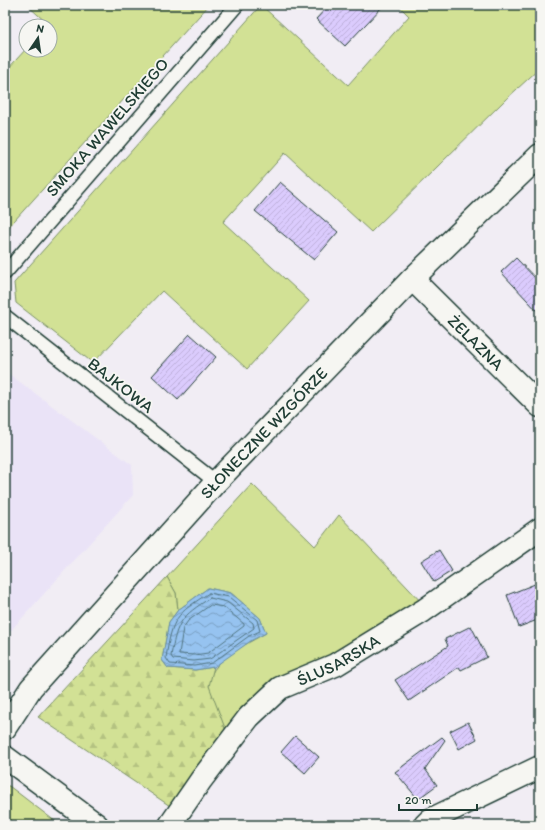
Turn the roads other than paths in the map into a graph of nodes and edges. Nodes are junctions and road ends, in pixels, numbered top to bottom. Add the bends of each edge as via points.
1 (237, 5) edge
2 (540, 155) edge
3 (5, 273) edge
4 (412, 279) junction
5 (5, 316) edge
6 (540, 406) edge
7 (216, 482) junction
8 (540, 529) edge
9 (5, 728) edge
10 (5, 758) edge
11 (540, 767) edge
12 (97, 825) edge
13 (170, 825) edge
14 (425, 825) edge

1 - 3 lane, SMOKA WAWELSKIEGO
2 - 4 street, SŁONECZNE WZGÓRZE
4 - 6 street, ŻELAZNA
4 - 7 street, SŁONECZNE WZGÓRZE
5 - 7 lane, BAJKOWA
7 - 9 street, SŁONECZNE WZGÓRZE via 31,688
8 - 13 street, ŚLUSARSKA via 417,616 335,665 280,688 249,717
10 - 12 street
11 - 14 street via 430,820

